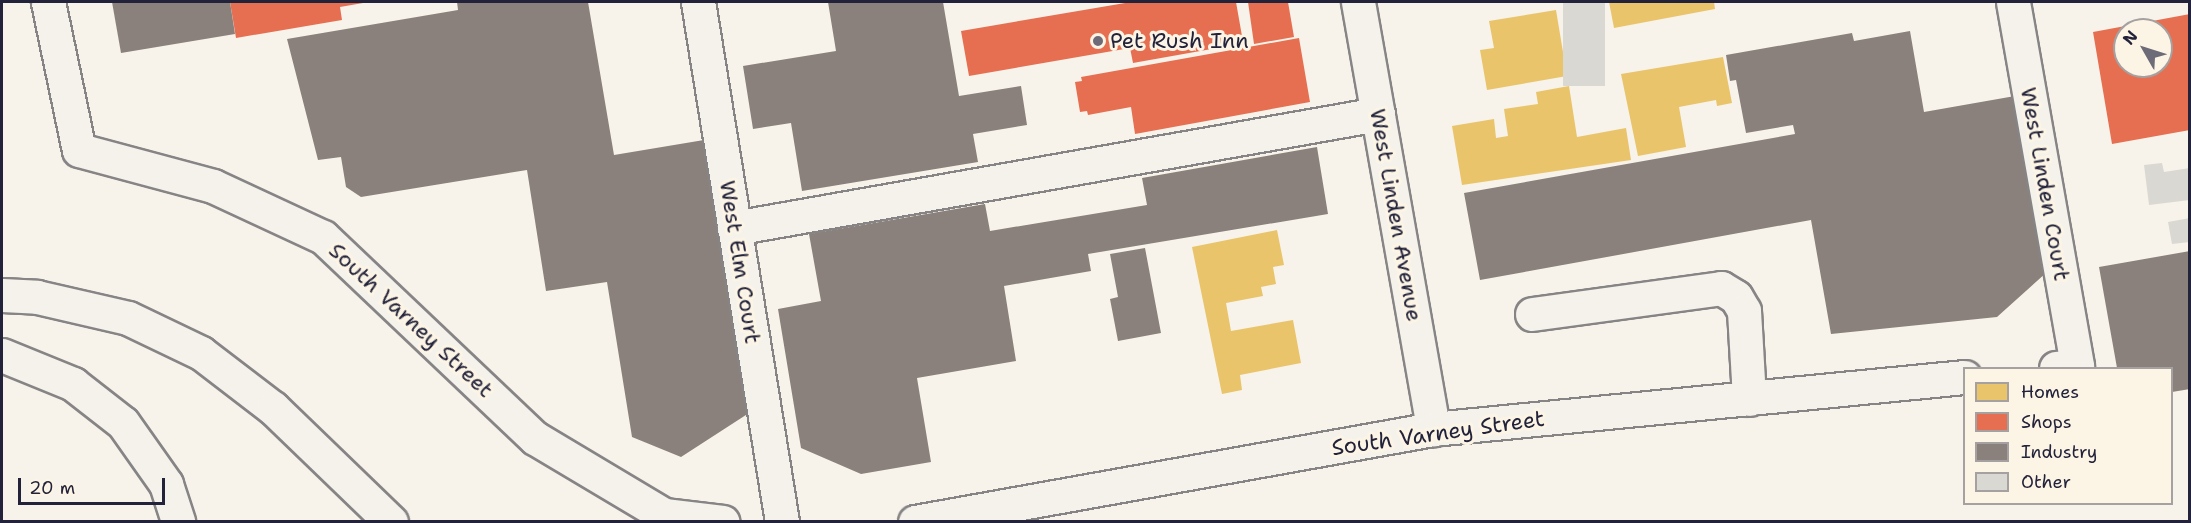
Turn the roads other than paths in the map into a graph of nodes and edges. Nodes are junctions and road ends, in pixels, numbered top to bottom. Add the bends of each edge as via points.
1 (48, 2) edge
2 (698, 2) edge
3 (1358, 2) edge
4 (2013, 2) edge
5 (1378, 114) junction
6 (734, 228) junction
7 (2, 295) edge
8 (1532, 314) dead end
9 (2, 355) edge
10 (2066, 367) edge
11 (1963, 378) edge
12 (1749, 399) junction
13 (1433, 429) junction
14 (178, 522) edge
15 (391, 522) edge
16 (723, 522) edge
17 (782, 522) edge
18 (915, 522) edge

1 - 16 main road, South Varney Street via 79,150 213,186 324,237 535,438 664,515
2 - 6 main road, West Elm Court
3 - 5 main road, West Linden Avenue
4 - 10 main road, West Linden Court
5 - 6 main road
5 - 13 main road, West Linden Avenue
6 - 17 main road, West Elm Court
7 - 15 main road via 37,297 128,318 201,353 273,408
8 - 12 main road via 1721,288 1737,297 1744,311
9 - 14 main road via 73,384 123,423 166,484
11 - 12 main road, South Varney Street
12 - 13 main road, South Varney Street
13 - 18 main road, South Varney Street

